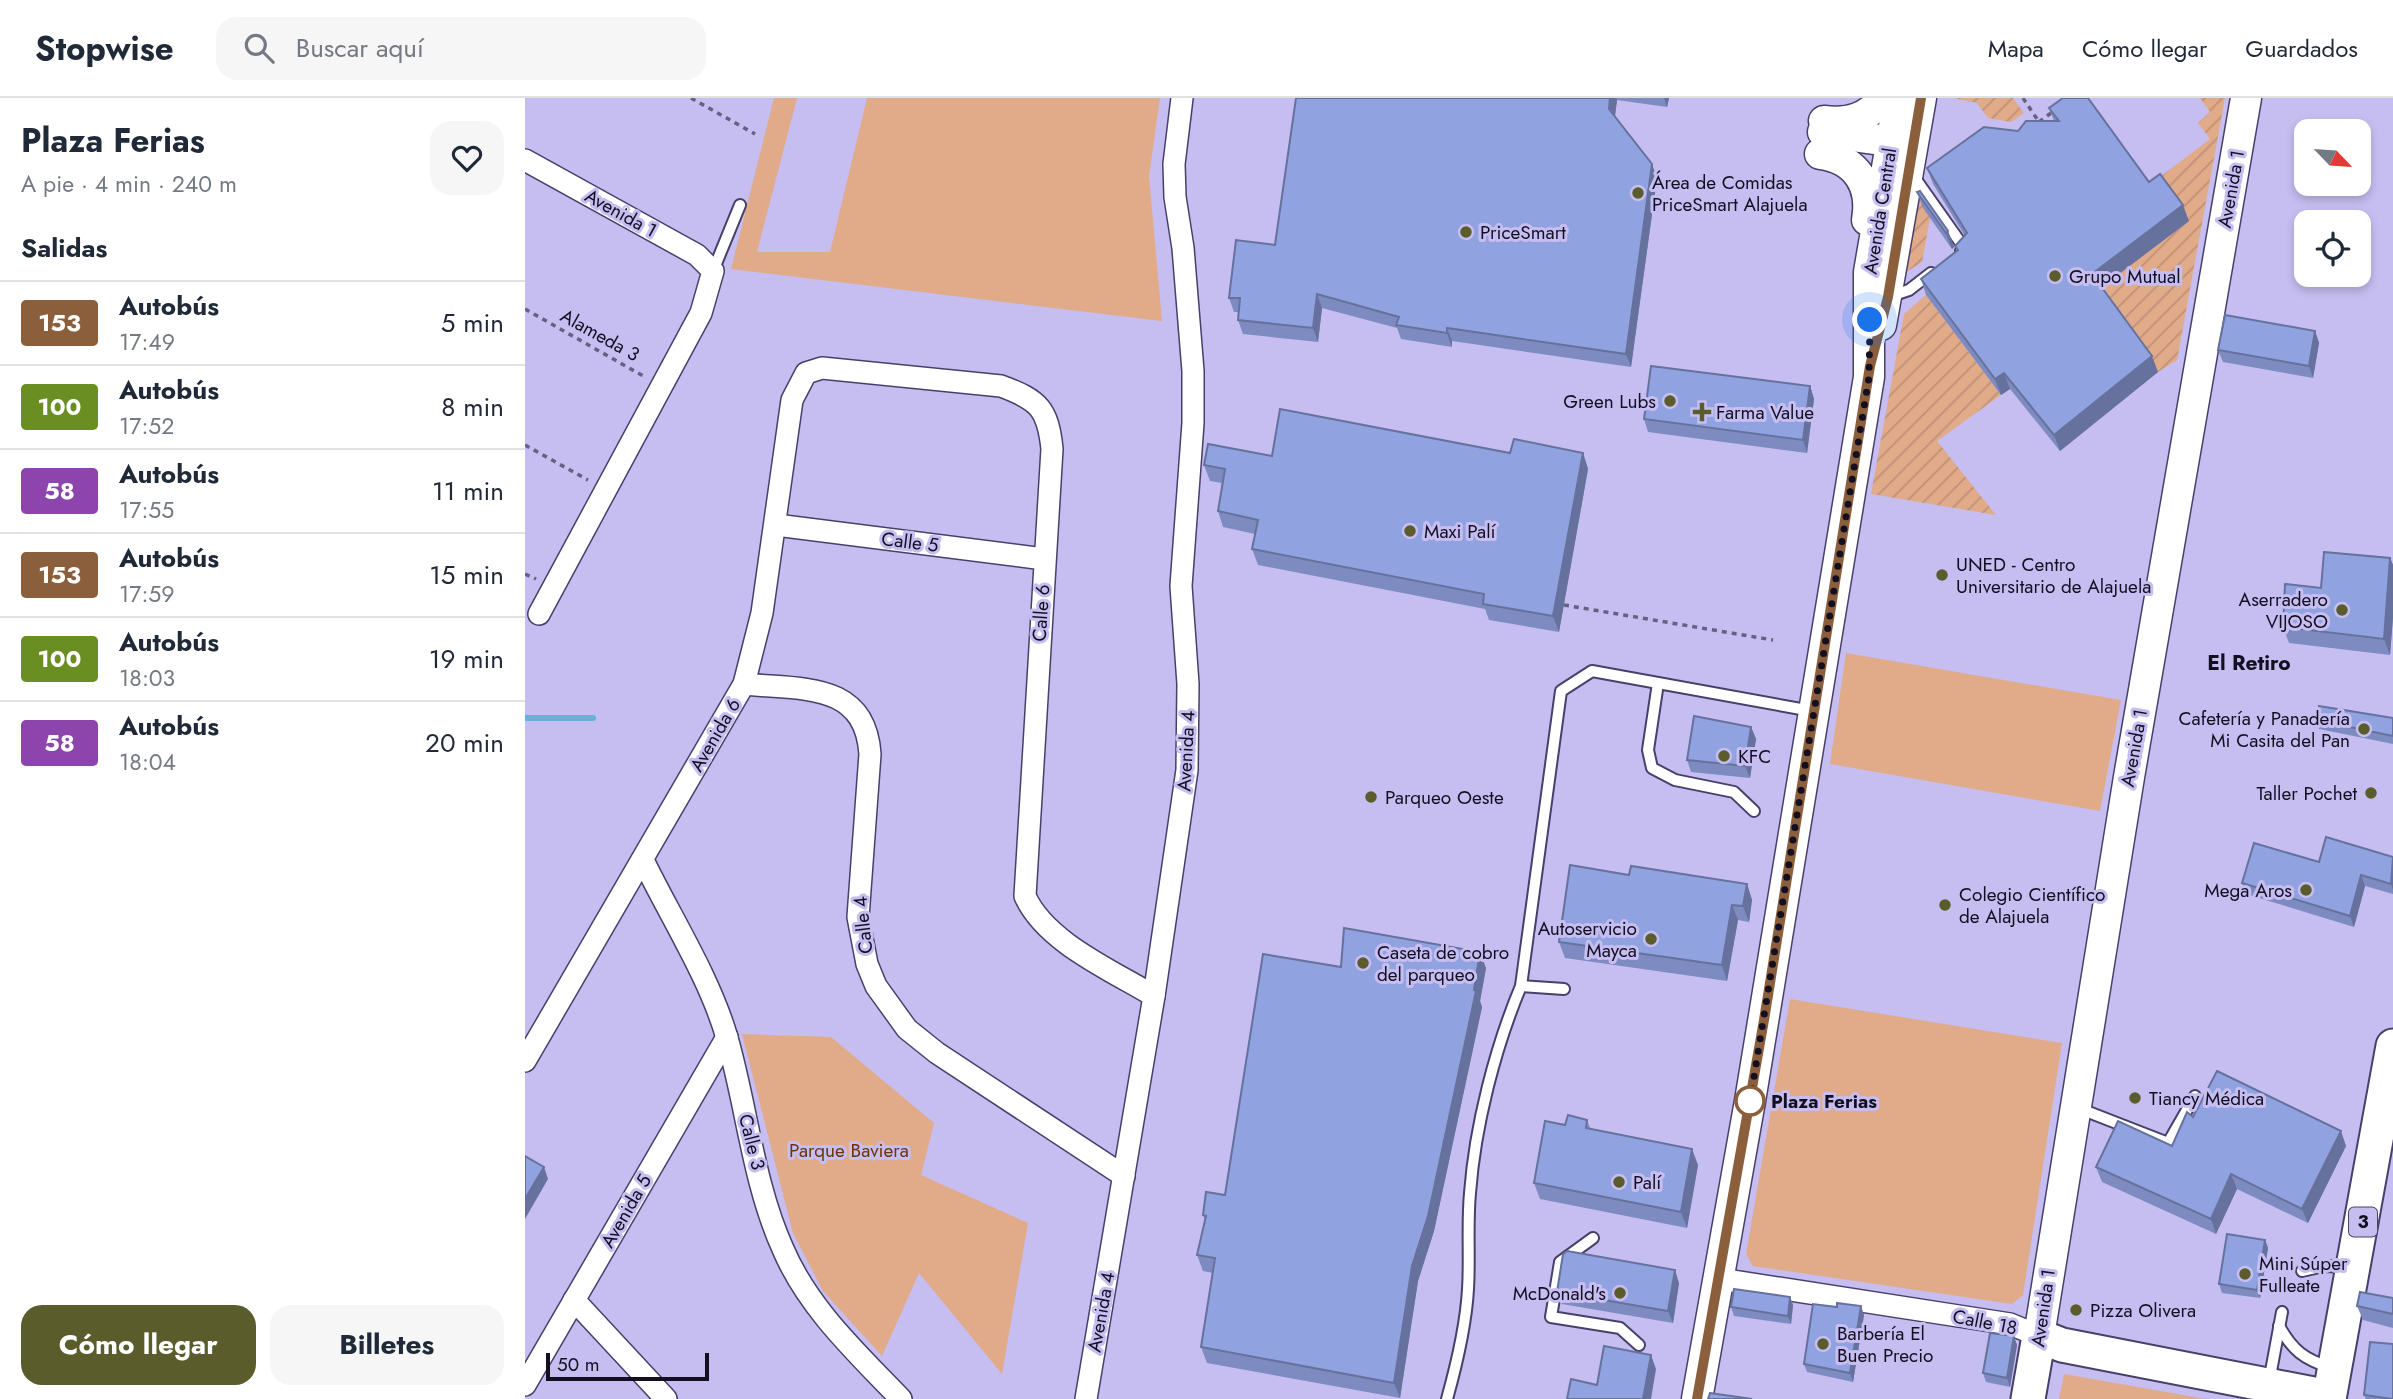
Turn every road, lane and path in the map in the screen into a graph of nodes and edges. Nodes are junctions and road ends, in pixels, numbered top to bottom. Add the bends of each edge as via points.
1 (691, 98) edge
2 (1182, 98) edge
3 (1884, 98) edge
4 (1899, 98) edge
5 (1910, 98) edge
6 (1921, 98) edge
7 (2023, 98) edge
8 (2246, 98) edge
9 (2062, 105) edge
10 (2039, 122) junction
11 (2033, 127) edge
12 (755, 134) dead end
13 (1822, 137) junction
14 (1891, 146) junction
15 (525, 160) edge
16 (1910, 170) junction
17 (740, 205) dead end
18 (1889, 222) junction
19 (1954, 257) edge
20 (1943, 265) edge
21 (712, 271) junction
22 (1888, 297) junction
23 (525, 309) edge
24 (1870, 320) junction
25 (1870, 366) junction
26 (806, 373) joint
27 (662, 386) junction
28 (525, 445) edge
29 (605, 490) junction
30 (776, 525) junction
31 (1044, 559) junction
32 (1564, 605) dead end
33 (540, 614) dead end
34 (1773, 640) dead end
35 (1658, 683) junction
36 (744, 684) junction
37 (1815, 711) junction
38 (1754, 811) dead end
39 (642, 860) junction
40 (1521, 986) junction
41 (1564, 989) dead end
42 (1154, 996) junction
43 (727, 1037) junction
44 (2393, 1046) edge
45 (525, 1061) edge
46 (2195, 1096) dead end
47 (2075, 1107) junction
48 (2387, 1119) edge
49 (1124, 1176) junction
50 (1593, 1238) dead end
51 (2355, 1267) junction
52 (2302, 1271) dead end
53 (1720, 1279) junction
54 (574, 1300) junction
55 (2283, 1312) dead end
56 (2280, 1326) junction
57 (2039, 1335) junction
58 (1639, 1345) dead end
59 (525, 1385) edge
60 (2269, 1385) junction
61 (2331, 1388) edge
62 (666, 1399) edge
63 (901, 1399) edge
64 (1086, 1399) edge
65 (1447, 1399) edge
66 (1697, 1399) edge
67 (2028, 1399) edge

1 - 12 path
2 - 42 street, Avenida 4 via 1174,164 1193,371 1181,586 1189,739 1184,804
3 - 13 street via 1860,118 1838,123
4 - 14 street, Avenida Central
5 - 14 street via 1905,129
6 - 16 street, Avenida Central
7 - 10 path
8 - 47 street, Avenida 1
9 - 10 path
10 - 11 path
13 - 14 street via 1879,150
13 - 24 street via 1859,173 1868,191 1861,265
14 - 18 street, Avenida Central
15 - 21 street, Avenida 1 via 697,255
16 - 18 street, Avenida Central
16 - 19 lane via 1965,249
17 - 21 lane
18 - 22 street via 1882,271
18 - 24 street, Avenida Central via 1869,272
20 - 22 lane via 1909,290
21 - 27 street via 701,313
22 - 25 street, Avenida Central
23 - 27 path, Alameda 3
24 - 25 street, Avenida Central
25 - 37 street, Avenida Central
26 - 30 street, Avenida 6 via 792,400
26 - 31 street, Calle 6 via 843,369 1001,386 1025,395 1049,420 1052,449
27 - 29 street
28 - 29 path
29 - 33 street
30 - 31 street, Calle 5
30 - 36 street, Avenida 6 via 758,637
31 - 42 street, Calle 6 via 1025,897 1037,917 1060,938
32 - 34 path
35 - 37 lane
35 - 38 lane via 1647,750 1652,768 1675,780 1734,792
35 - 40 lane via 1592,671 1561,691
36 - 39 street, Avenida 6
36 - 49 street, Calle 4 via 824,693 858,712 869,731 858,917 867,964 890,1009 937,1053
37 - 53 street, Avenida Central
39 - 43 street, Calle 3
39 - 45 street, Avenida 6
40 - 41 lane
40 - 65 lane via 1503,1028 1475,1153 1469,1193 1468,1289
42 - 49 street, Avenida 4
43 - 54 street, Avenida 5
43 - 63 street, Calle 3 via 770,1216 783,1250 827,1320
44 - 48 main road, 3
46 - 47 lane via 2168,1143
47 - 57 street, Avenida 1
48 - 51 main road, 3
49 - 64 street, Avenida 4
50 - 58 lane via 1560,1262 1551,1317 1620,1328
51 - 52 lane
51 - 61 main road, 3
53 - 57 street, Calle 18 via 2010,1324
53 - 66 street, Avenida Central
54 - 59 street, Avenida 5
54 - 62 street
55 - 56 lane
56 - 60 lane
56 - 61 lane via 2292,1348
57 - 60 main road, Calle 18 via 2062,1345
57 - 67 main road, Avenida 1
60 - 61 main road, Calle 18

